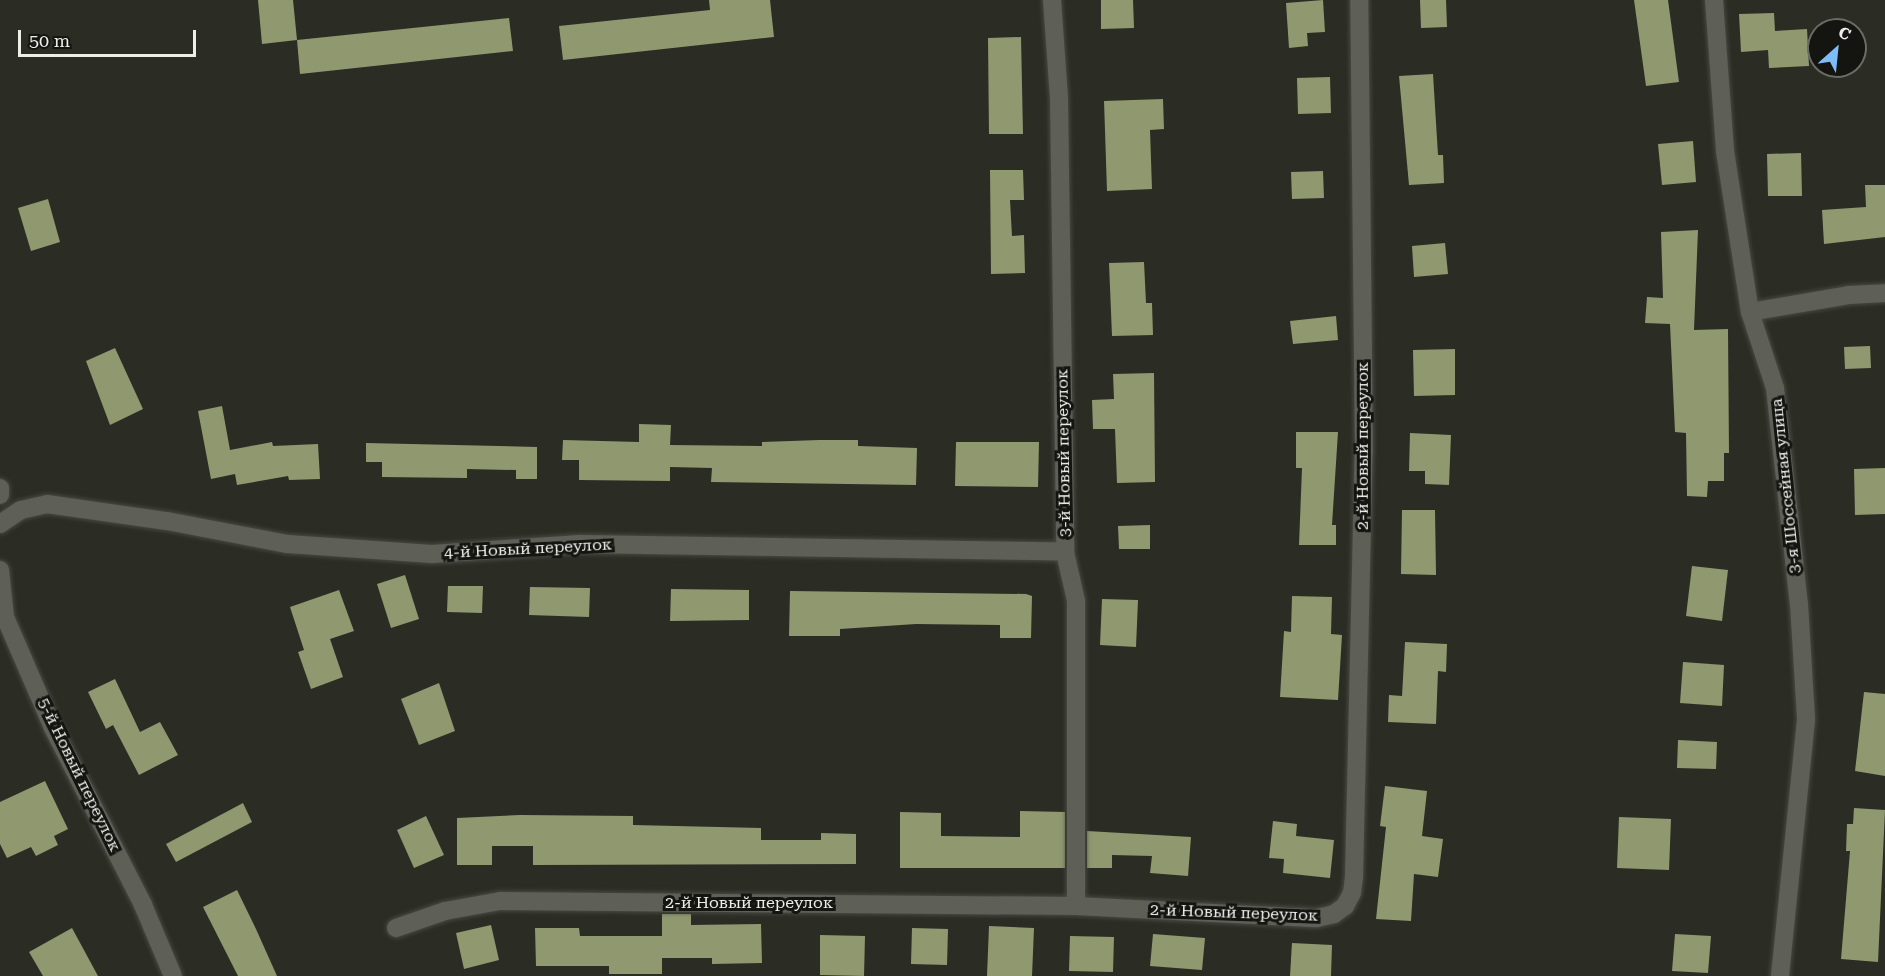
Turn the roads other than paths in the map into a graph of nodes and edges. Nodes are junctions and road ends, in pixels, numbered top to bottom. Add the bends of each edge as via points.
1 (1052, 0) edge
2 (1359, 0) edge
3 (1714, 0) edge
4 (1885, 293) edge
5 (1750, 312) junction
6 (0, 488) edge
7 (0, 495) edge
8 (0, 524) edge
9 (1065, 552) junction
10 (0, 570) edge
11 (1076, 906) junction
12 (396, 928) dead end
13 (173, 976) edge
14 (1780, 976) edge

1 - 9 street, 3-й Новый переулок via 1059,98
2 - 11 street, 2-й Новый переулок via 1364,452 1352,893 1334,915 1317,918
3 - 5 street, 3-я Шоссейная улица via 1725,151
4 - 5 street via 1849,295
5 - 14 street, 3-я Шоссейная улица via 1775,388 1799,604 1806,720
6 - 7 street
8 - 9 street, 4-й Новый переулок via 21,510 47,504 288,544 432,554 580,544
9 - 11 street, 3-й Новый переулок via 1076,601
10 - 13 street, 5-й Новый переулок via 4,617 53,728 143,904
11 - 12 street, 2-й Новый переулок via 500,901 445,911

